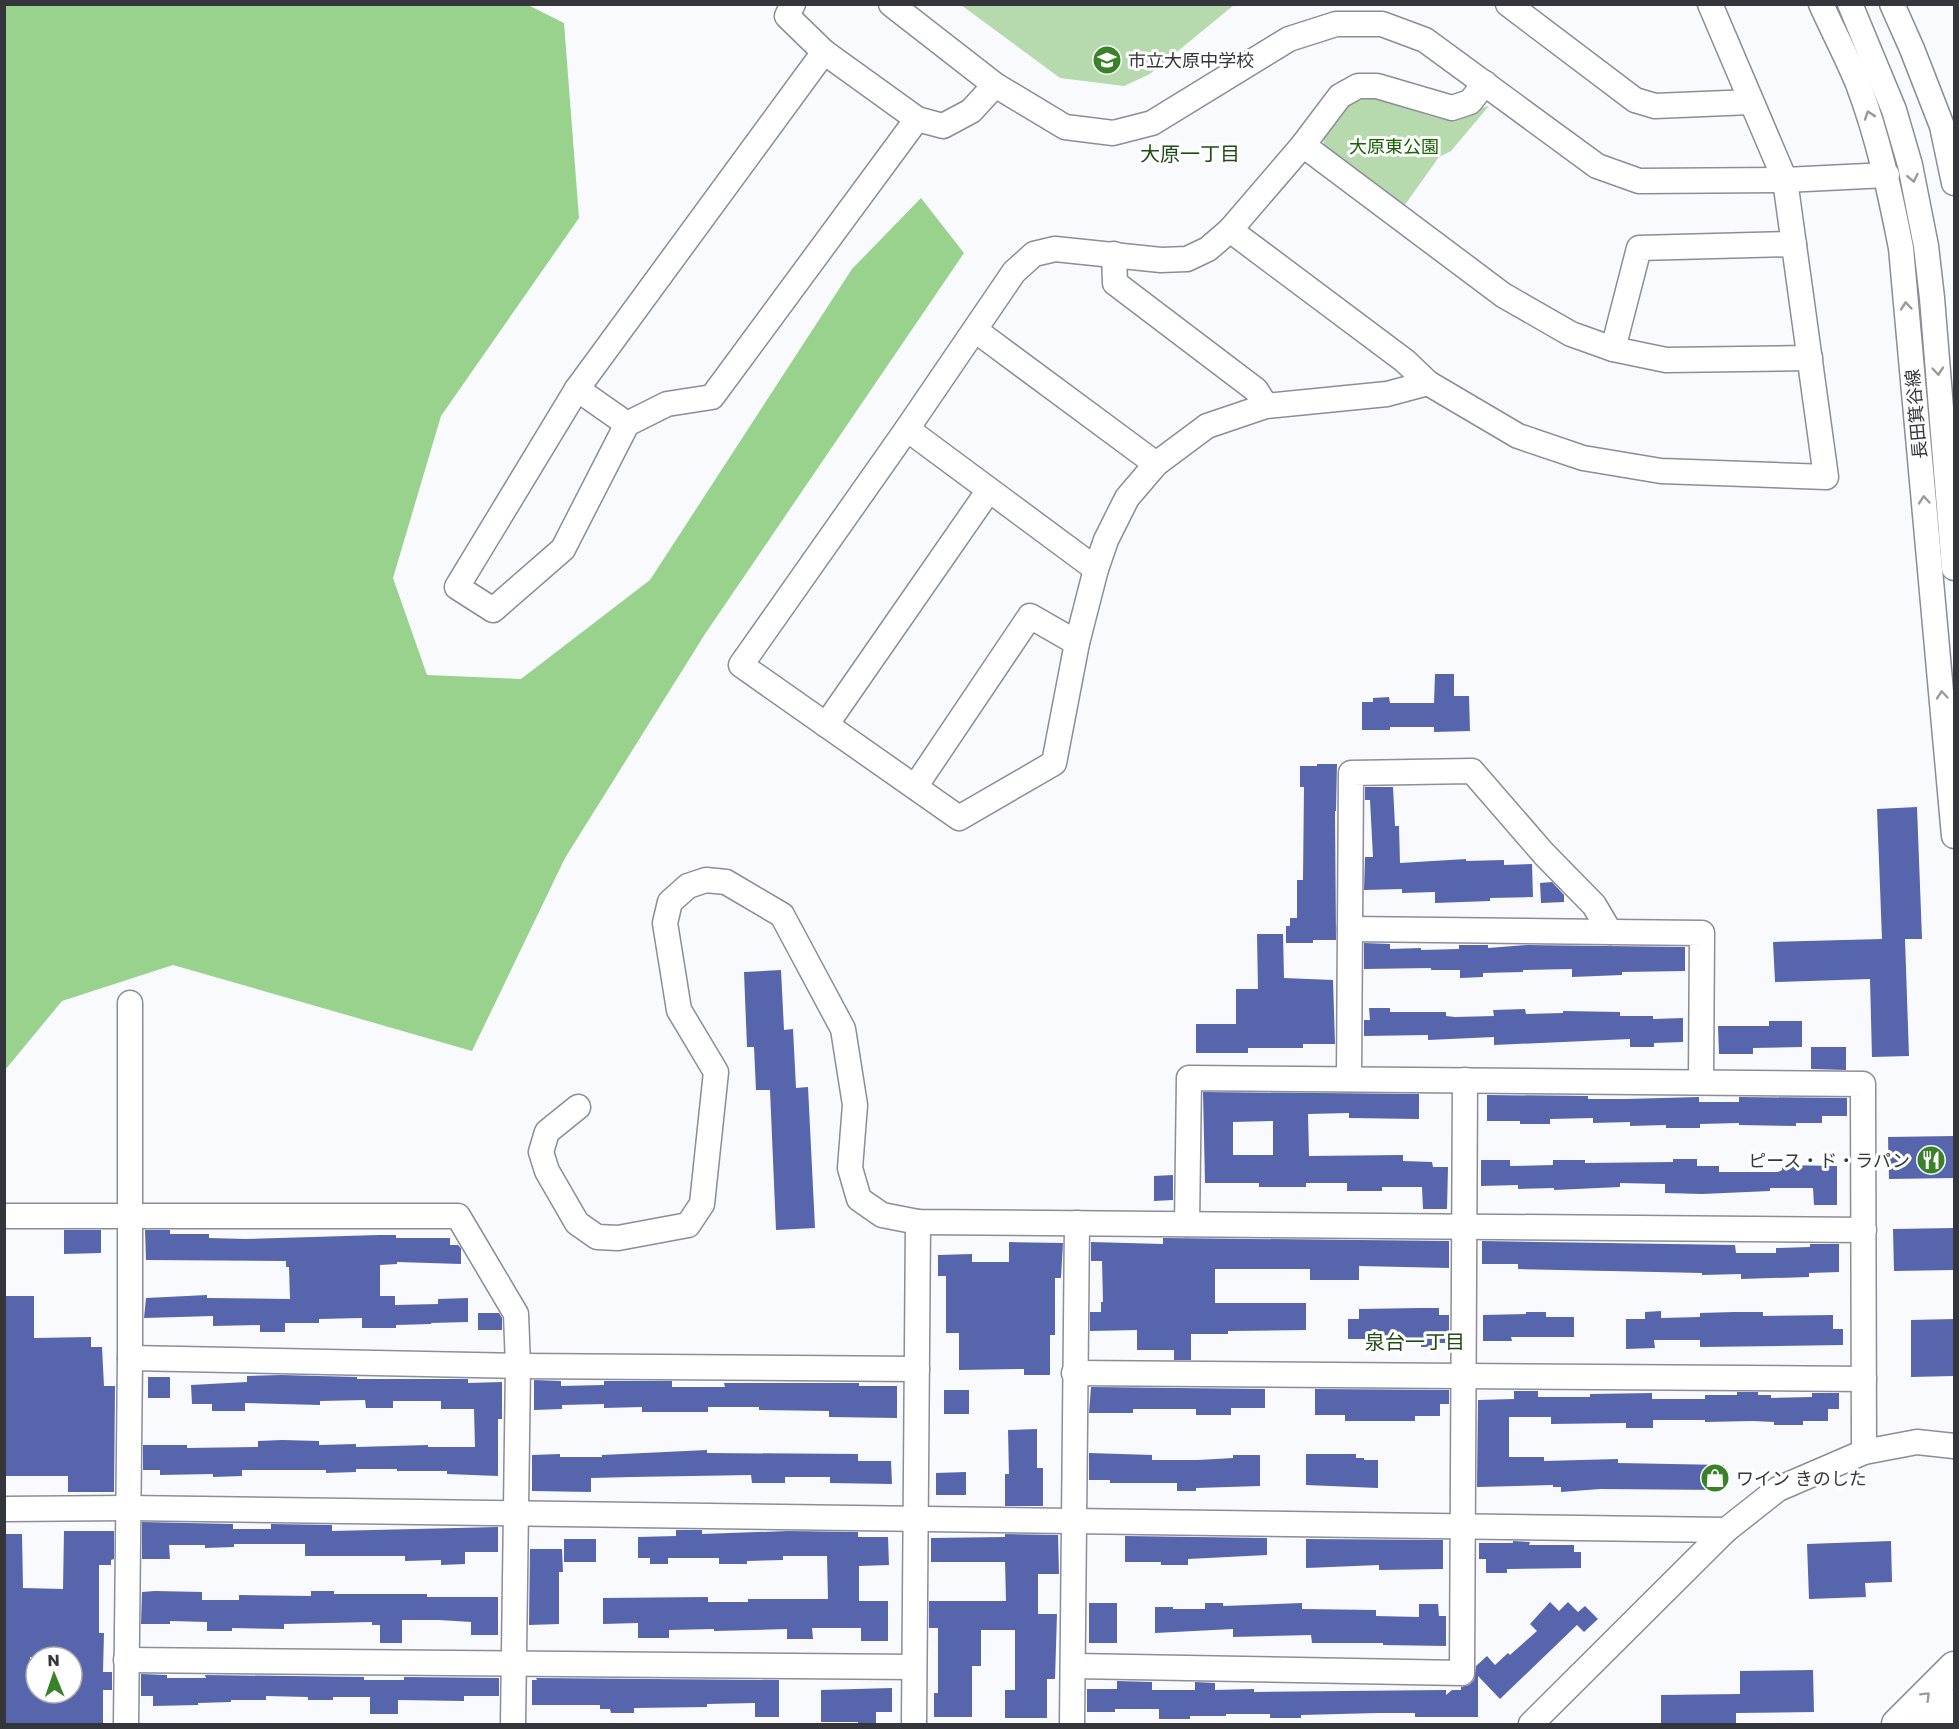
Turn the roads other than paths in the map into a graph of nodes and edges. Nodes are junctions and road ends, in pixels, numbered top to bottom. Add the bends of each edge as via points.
1 (794, 4) edge
2 (891, 4) edge
3 (1508, 4) edge
4 (1710, 4) edge
5 (1821, 4) edge
6 (1850, 4) edge
7 (1892, 4) edge
8 (1336, 14) edge
9 (824, 52) junction
10 (1485, 82) junction
11 (995, 85) junction
12 (1751, 102) junction
13 (917, 119) junction
14 (1303, 145) junction
15 (1887, 175) junction
16 (1785, 180) junction
17 (1954, 183) edge
18 (1230, 230) junction
19 (1794, 244) junction
20 (1114, 254) junction
21 (975, 330) junction
22 (1613, 349) junction
23 (1810, 358) junction
24 (1428, 382) junction
25 (578, 389) junction
26 (1266, 406) junction
27 (627, 424) junction
28 (907, 429) junction
29 (1156, 464) junction
30 (989, 490) junction
31 (1954, 568) edge
32 (1096, 569) junction
33 (1077, 643) junction
34 (826, 725) junction
35 (915, 787) junction
36 (1954, 836) edge
37 (1350, 929) junction
38 (1610, 932) junction
39 (130, 1003) dead end
40 (1349, 1079) junction
41 (1465, 1080) junction
42 (1701, 1082) junction
43 (578, 1107) dead end
44 (129, 1215) junction
45 (4, 1216) edge
46 (918, 1222) junction
47 (1077, 1223) junction
48 (1187, 1224) junction
49 (1464, 1227) junction
50 (1864, 1230) junction
51 (129, 1358) junction
52 (518, 1366) junction
53 (917, 1369) junction
54 (1074, 1373) junction
55 (1464, 1376) junction
56 (1864, 1379) junction
57 (1954, 1446) edge
58 (1864, 1452) junction
59 (128, 1508) junction
60 (4, 1509) edge
61 (515, 1514) junction
62 (915, 1520) junction
63 (1073, 1522) junction
64 (1463, 1527) junction
65 (1726, 1530) junction
66 (126, 1660) junction
67 (512, 1664) junction
68 (1074, 1666) junction
69 (1954, 1667) edge
70 (914, 1668) junction
71 (1954, 1705) edge
72 (126, 1725) edge
73 (513, 1725) edge
74 (914, 1725) edge
75 (1072, 1725) edge
76 (1531, 1725) edge
77 (1897, 1725) edge
78 (1934, 1725) edge

1 - 9 street via 787,16
2 - 11 street
3 - 12 street via 1635,100 1655,106
4 - 12 street
15 -> 5 street, 長田箕谷線 via 1857,82
6 -> 31 street, 長田箕谷線 via 1894,110 1926,246
7 - 17 street via 1942,126
8 - 10 street via 1382,24 1425,40
8 - 11 street via 1152,123 1113,133 1065,127
9 - 13 street
9 - 25 street
10 - 14 street via 1470,102 1452,108 1377,86 1358,86 1340,96
10 - 16 street via 1597,166 1639,181
11 - 13 street via 971,111 943,126
12 - 16 street
13 - 27 street via 712,397 667,404
14 - 18 street
14 - 22 street via 1503,295 1571,334
15 - 16 street
36 -> 15 street, 長田箕谷線 via 1901,248
16 - 19 street
18 - 20 street via 1208,249 1187,259
18 - 24 street
19 - 22 street via 1639,248
19 - 23 street
20 - 21 street via 1055,249 1034,254 1014,272
20 - 26 street via 1115,283 1256,390
21 - 28 street
21 - 29 street
22 - 23 street via 1666,360
23 - 24 street via 1826,477 1661,471 1583,458 1518,436
24 - 26 street via 1387,394
25 - 27 street
25 - 27 street via 457,587 493,610 563,549
26 - 29 street via 1208,426
28 - 30 street
28 - 34 street via 741,665
29 - 32 street via 1127,498
30 - 32 street
30 - 34 street
32 - 33 street
33 - 35 street via 1030,616
33 - 35 street via 1054,763 959,818
34 - 35 street
37 - 38 street
37 - 38 street via 1351,773 1472,771 1594,905
37 - 40 street
38 - 42 street via 1702,933
39 - 44 street
40 - 41 street
40 - 48 street via 1189,1078
41 - 42 street
41 - 49 street
42 - 50 street via 1863,1084
43 - 46 street via 547,1132 541,1152 547,1171 577,1223 597,1237 618,1238 688,1225 702,1204 716,1072 679,1010 665,923 670,902 688,886 706,880 726,882 782,915 843,1029 855,1105 850,1168 859,1199 882,1215
44 - 45 street
44 - 51 street
44 - 52 street via 458,1216 516,1314
46 - 47 street
46 - 53 street
47 - 48 street
47 - 54 street
48 - 49 street
49 - 50 street
49 - 55 street
50 - 56 street
51 - 52 street
51 - 59 street
52 - 53 street
52 - 61 street
53 - 62 street
54 - 55 street
54 - 63 street
55 - 56 street
55 - 64 street
56 - 58 street
57 - 58 street via 1917,1442
58 - 65 street via 1778,1489
59 - 60 street
59 - 61 street
59 - 66 street
61 - 62 street
61 - 67 street
62 - 63 street
62 - 70 street
63 - 64 street
63 - 68 street
64 - 65 street
64 - 68 street via 1462,1673
65 - 76 street
66 - 67 street
66 - 72 street
67 - 70 street
67 - 73 street
68 - 75 street
77 -> 69 main road
70 - 74 street
71 - 78 main road

